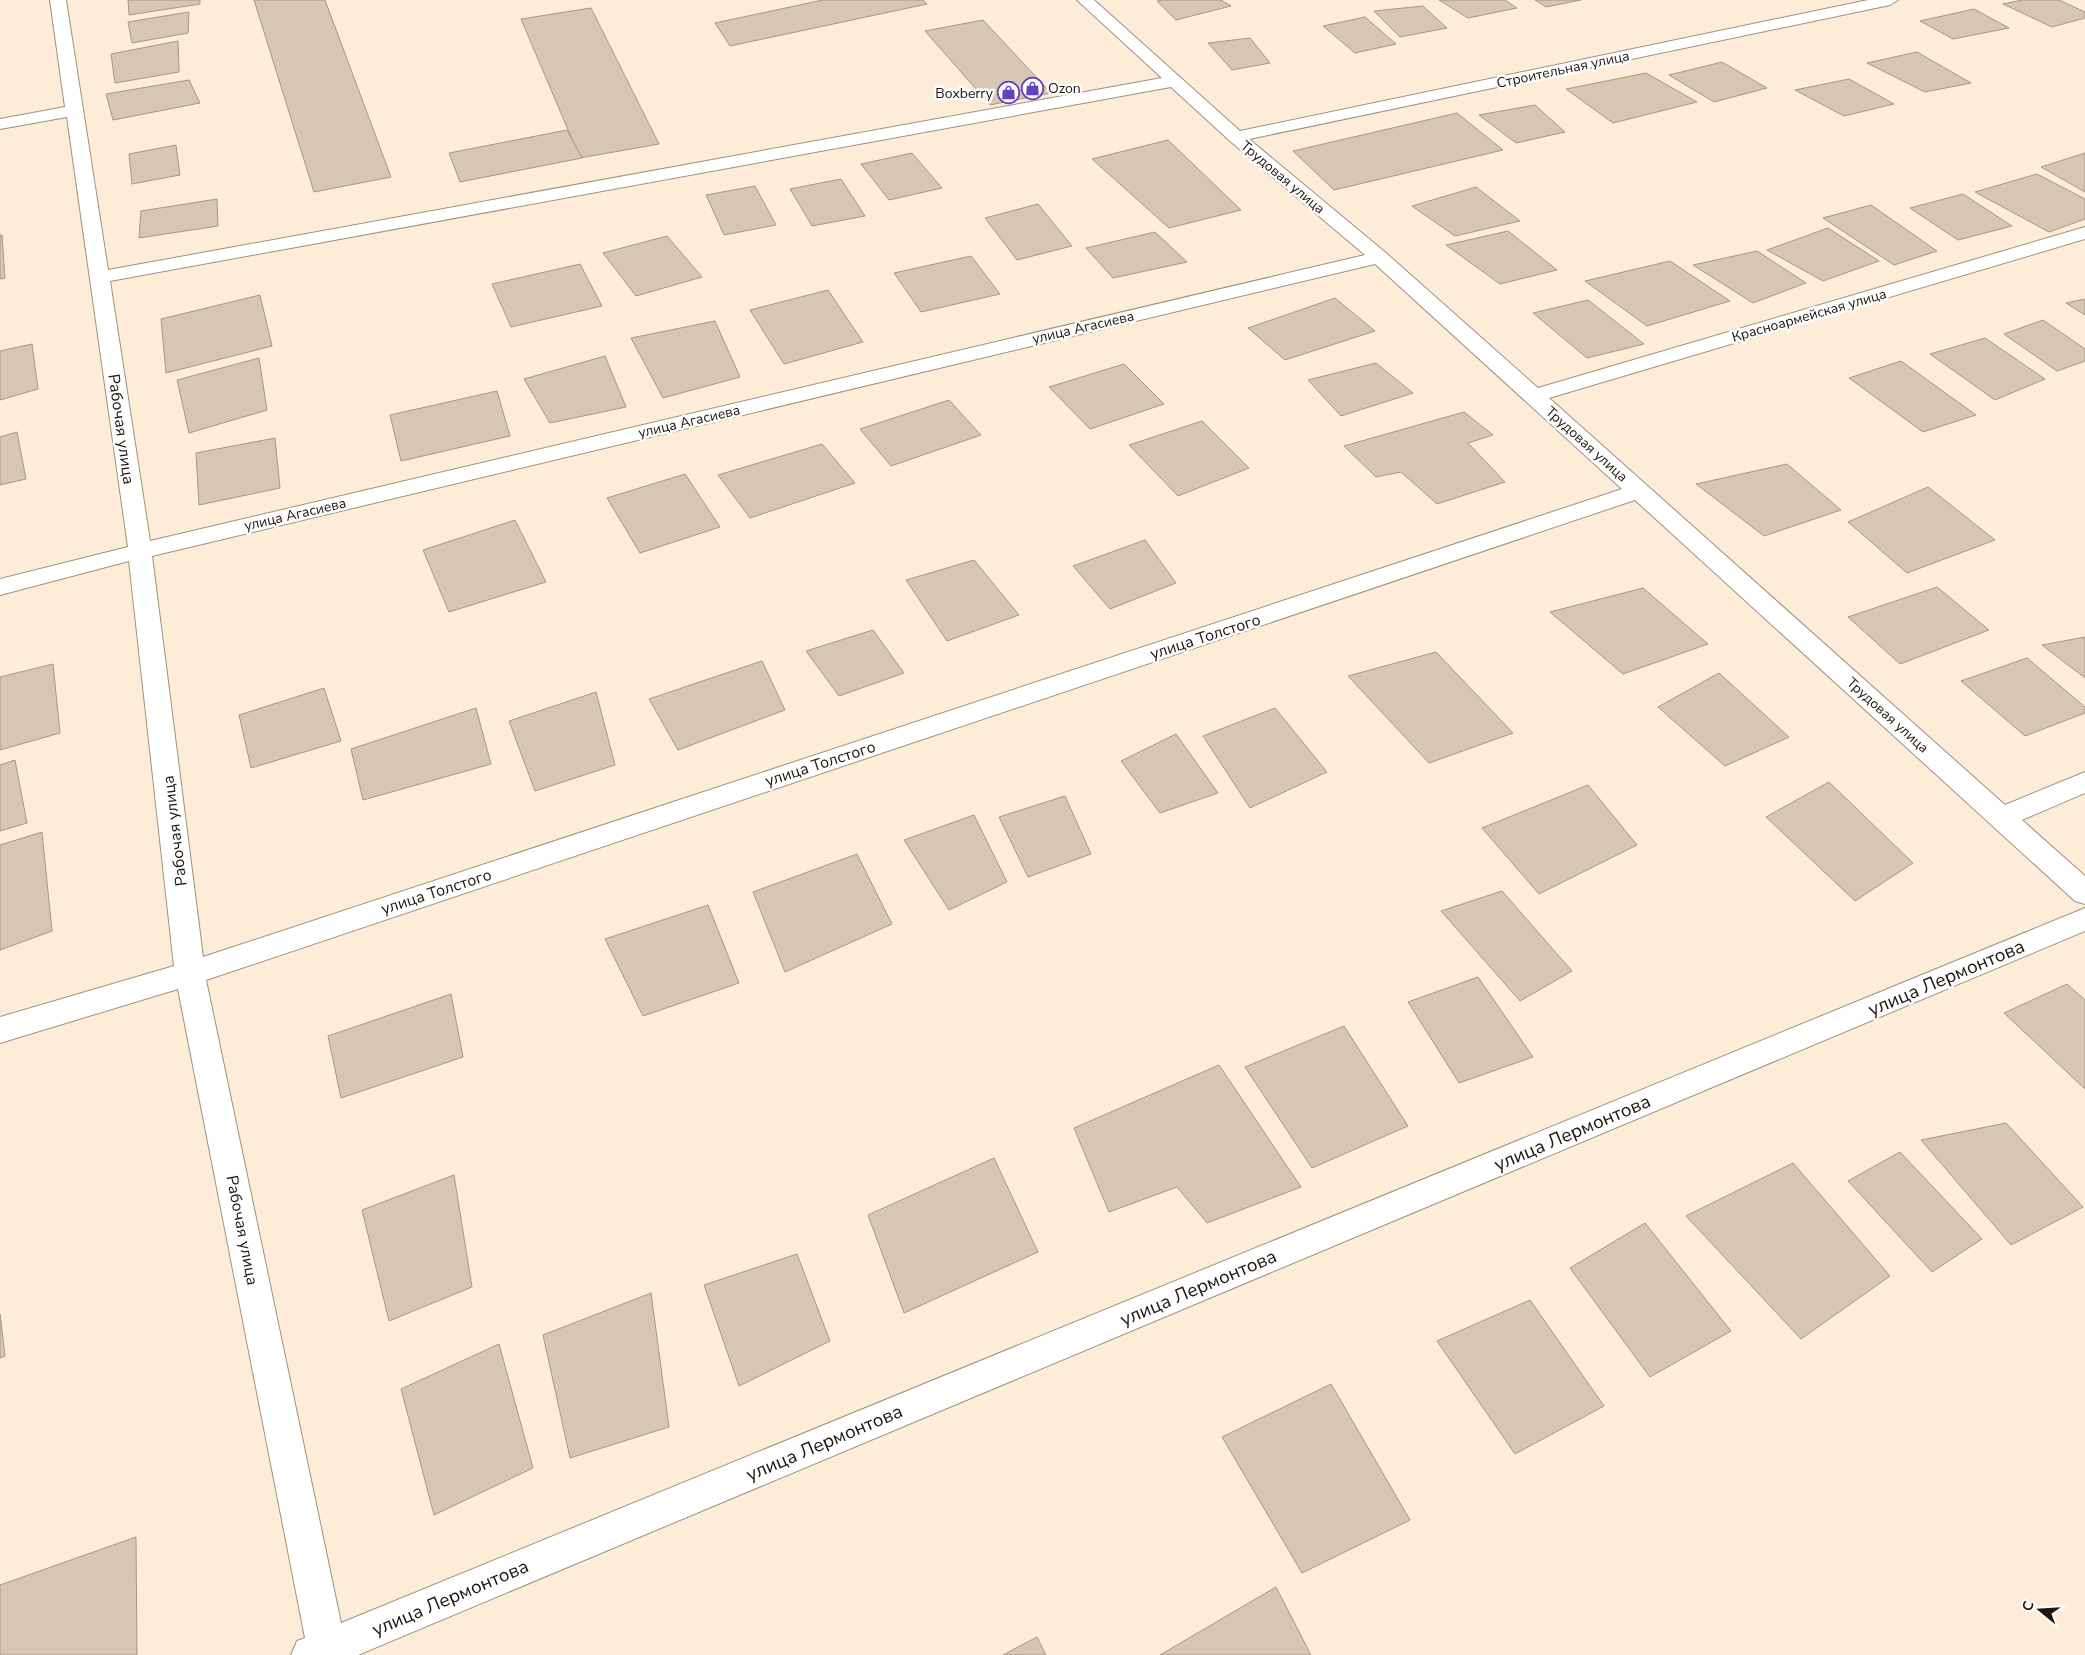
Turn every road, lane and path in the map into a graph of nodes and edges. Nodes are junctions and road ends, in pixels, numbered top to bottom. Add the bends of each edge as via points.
1 (58, 0) edge
2 (1085, 0) edge
3 (1890, 0) edge
4 (1174, 81) junction
5 (76, 110) junction
6 (0, 124) edge
7 (1236, 137) junction
8 (2085, 233) edge
9 (1379, 257) junction
10 (100, 277) junction
11 (1534, 396) junction
12 (1639, 491) junction
13 (140, 551) junction
14 (0, 587) edge
15 (2085, 782) edge
16 (2002, 817) junction
17 (2085, 892) edge
18 (2085, 919) edge
19 (190, 972) junction
20 (0, 1030) edge
21 (322, 1653) edge

1 - 5 street, Рабочая улица
2 - 4 street, Трудовая улица
3 - 7 street, Строительная улица
4 - 7 street, Трудовая улица
4 - 10 street
5 - 6 street
5 - 10 street, Рабочая улица
7 - 9 street, Трудовая улица
8 - 11 street, Красноармейская улица
9 - 11 street, Трудовая улица
9 - 13 street, улица Агасиева
10 - 13 street, Рабочая улица
11 - 12 street, Трудовая улица
12 - 16 street, Трудовая улица
12 - 19 street, улица Толстого
13 - 14 street, улица Агасиева
13 - 19 street, Рабочая улица
15 - 16 street
16 - 17 street, Трудовая улица
18 - 21 street, улица Лермонтова
19 - 20 street, улица Толстого
19 - 21 street, Рабочая улица

